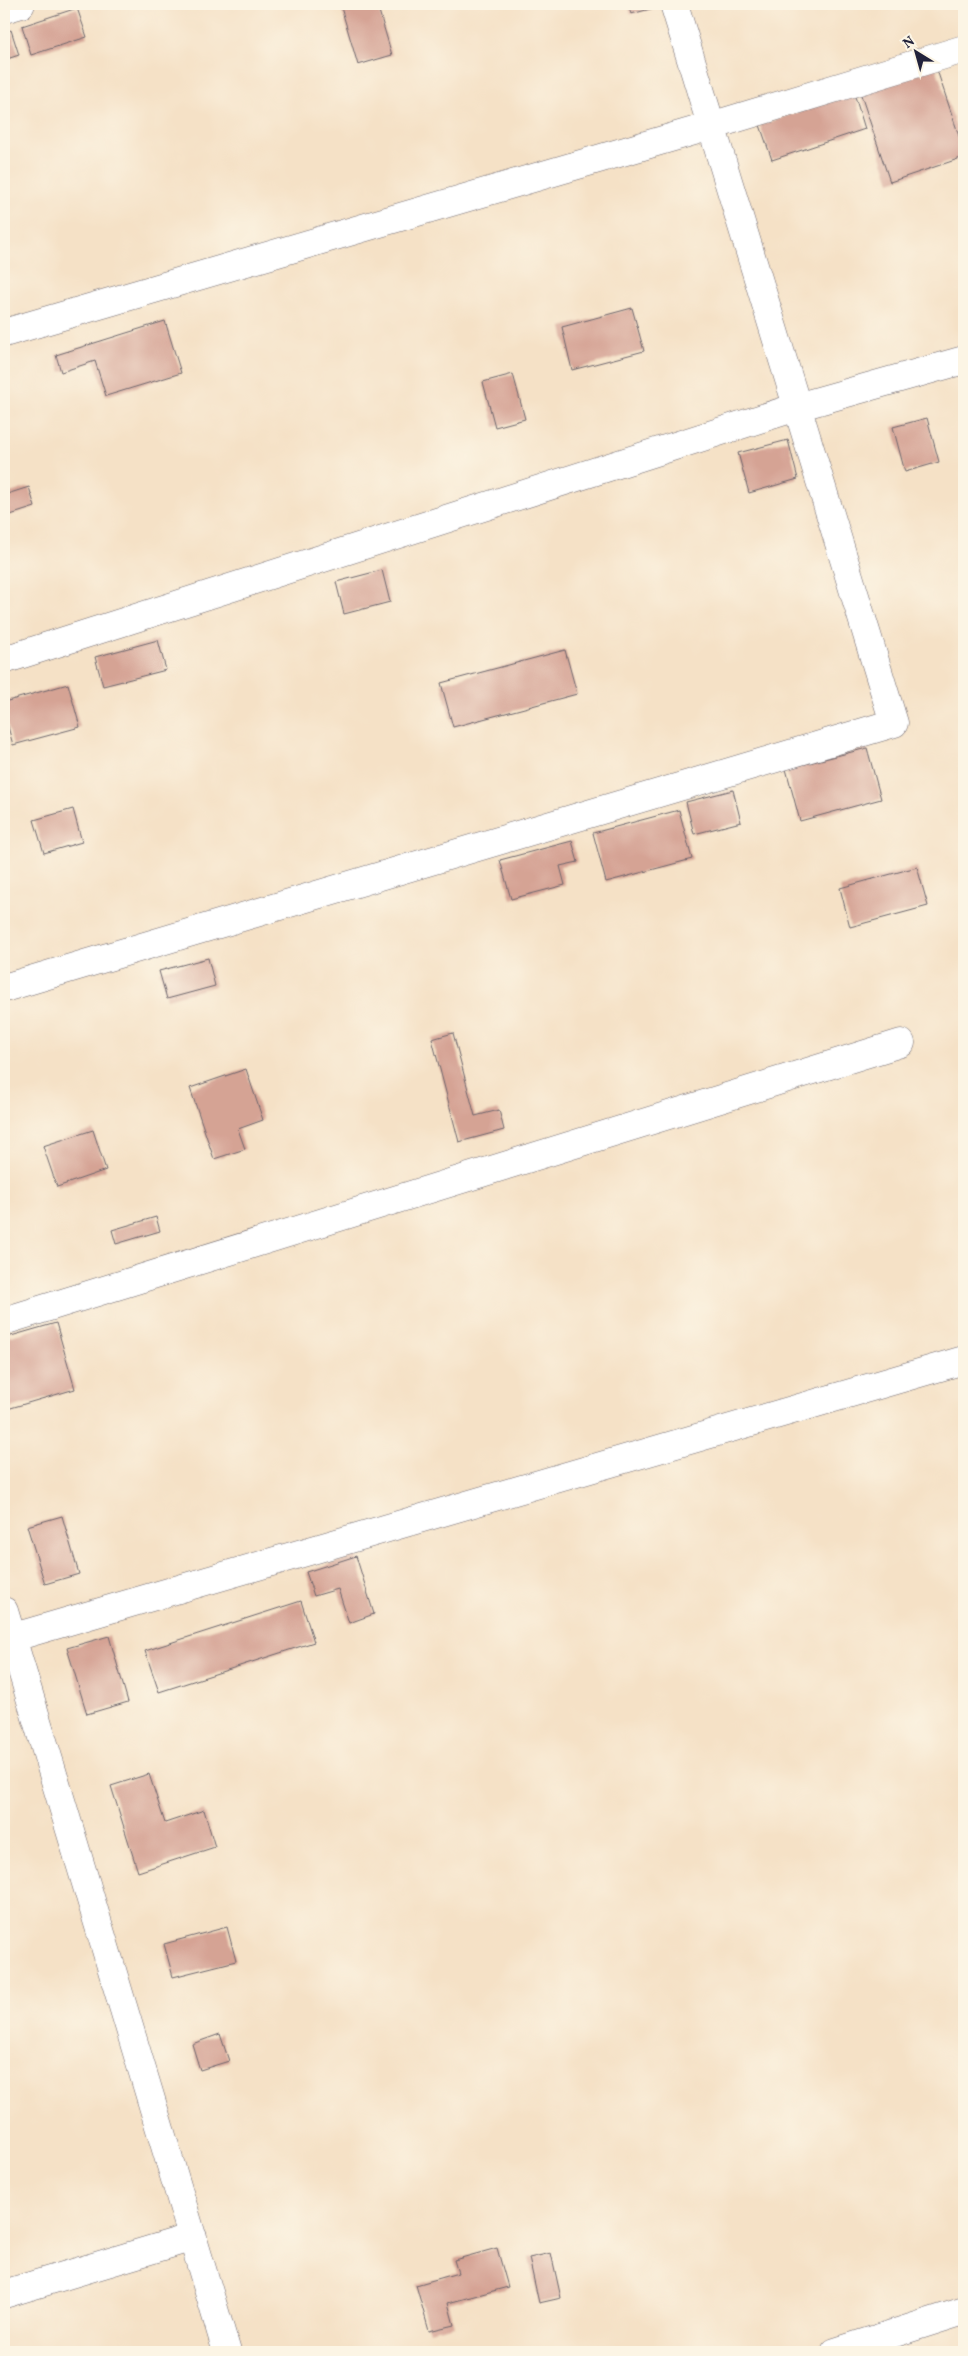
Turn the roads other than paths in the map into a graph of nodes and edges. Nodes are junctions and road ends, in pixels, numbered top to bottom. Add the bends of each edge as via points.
1 (21, 4) edge
2 (674, 4) edge
3 (4, 9) edge
4 (964, 49) edge
5 (711, 126) junction
6 (4, 333) edge
7 (964, 360) edge
8 (797, 407) junction
9 (4, 660) edge
10 (4, 988) edge
11 (901, 1043) dead end
12 (4, 1320) edge
13 (964, 1360) edge
14 (4, 1611) edge
15 (8, 1639) edge
16 (193, 2237) junction
17 (4, 2294) edge
18 (964, 2311) edge
19 (228, 2352) edge
20 (835, 2352) edge

1 - 3 street
2 - 5 street
4 - 5 street
5 - 6 street
5 - 8 street
7 - 8 street
8 - 9 street
8 - 10 street via 894,723
11 - 12 street
13 - 15 street
14 - 15 street
15 - 16 street
16 - 17 street
16 - 19 street
18 - 20 street

